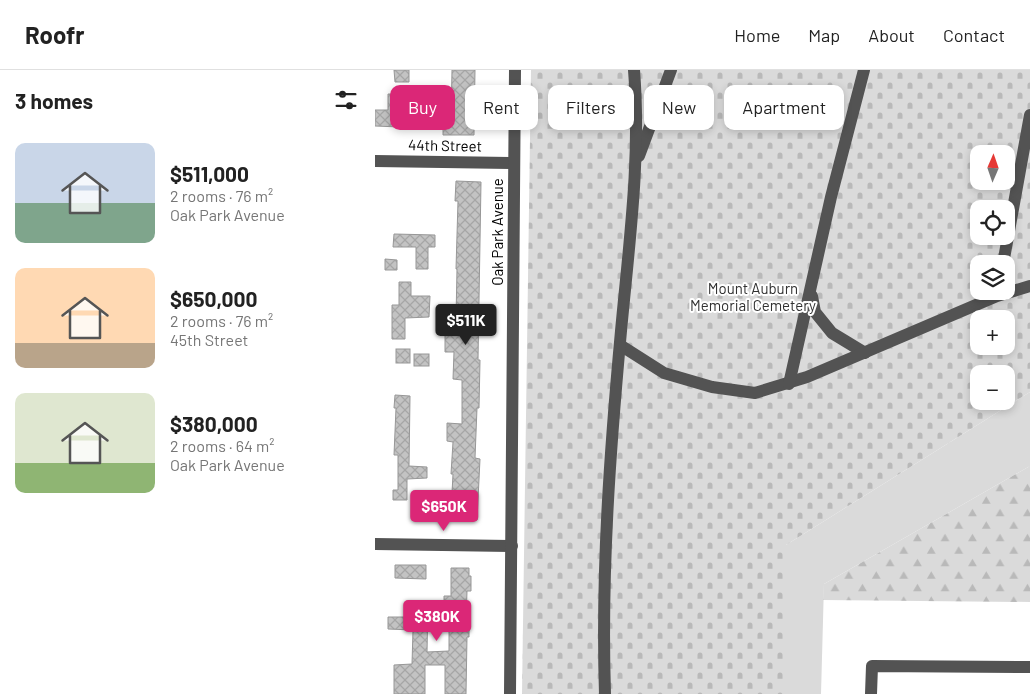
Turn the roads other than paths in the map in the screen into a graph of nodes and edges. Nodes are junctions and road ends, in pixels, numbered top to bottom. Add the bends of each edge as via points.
1 (515, 70) edge
2 (634, 70) edge
3 (671, 70) edge
4 (864, 70) edge
5 (1030, 115) edge
6 (375, 161) edge
7 (514, 163) junction
8 (636, 164) junction
9 (1005, 255) edge
10 (1030, 286) edge
11 (811, 289) junction
12 (1015, 289) edge
13 (982, 300) edge
14 (620, 345) junction
15 (865, 354) junction
16 (789, 384) junction
17 (375, 544) edge
18 (512, 546) junction
19 (1030, 667) edge
20 (510, 694) edge
21 (605, 694) edge
22 (871, 694) edge

1 - 7 street, Oak Park Avenue
2 - 8 street
3 - 8 street
4 - 11 street
5 - 9 street
6 - 7 street, 44th Street
7 - 18 street, Oak Park Avenue
8 - 14 street
10 - 12 street
11 - 15 street via 815,312 832,333
11 - 16 street
13 - 15 street
14 - 16 street via 664,373 712,388 755,393
14 - 21 street via 608,515
15 - 16 street
17 - 18 street
18 - 20 street, Oak Park Avenue
19 - 22 street via 871,666

